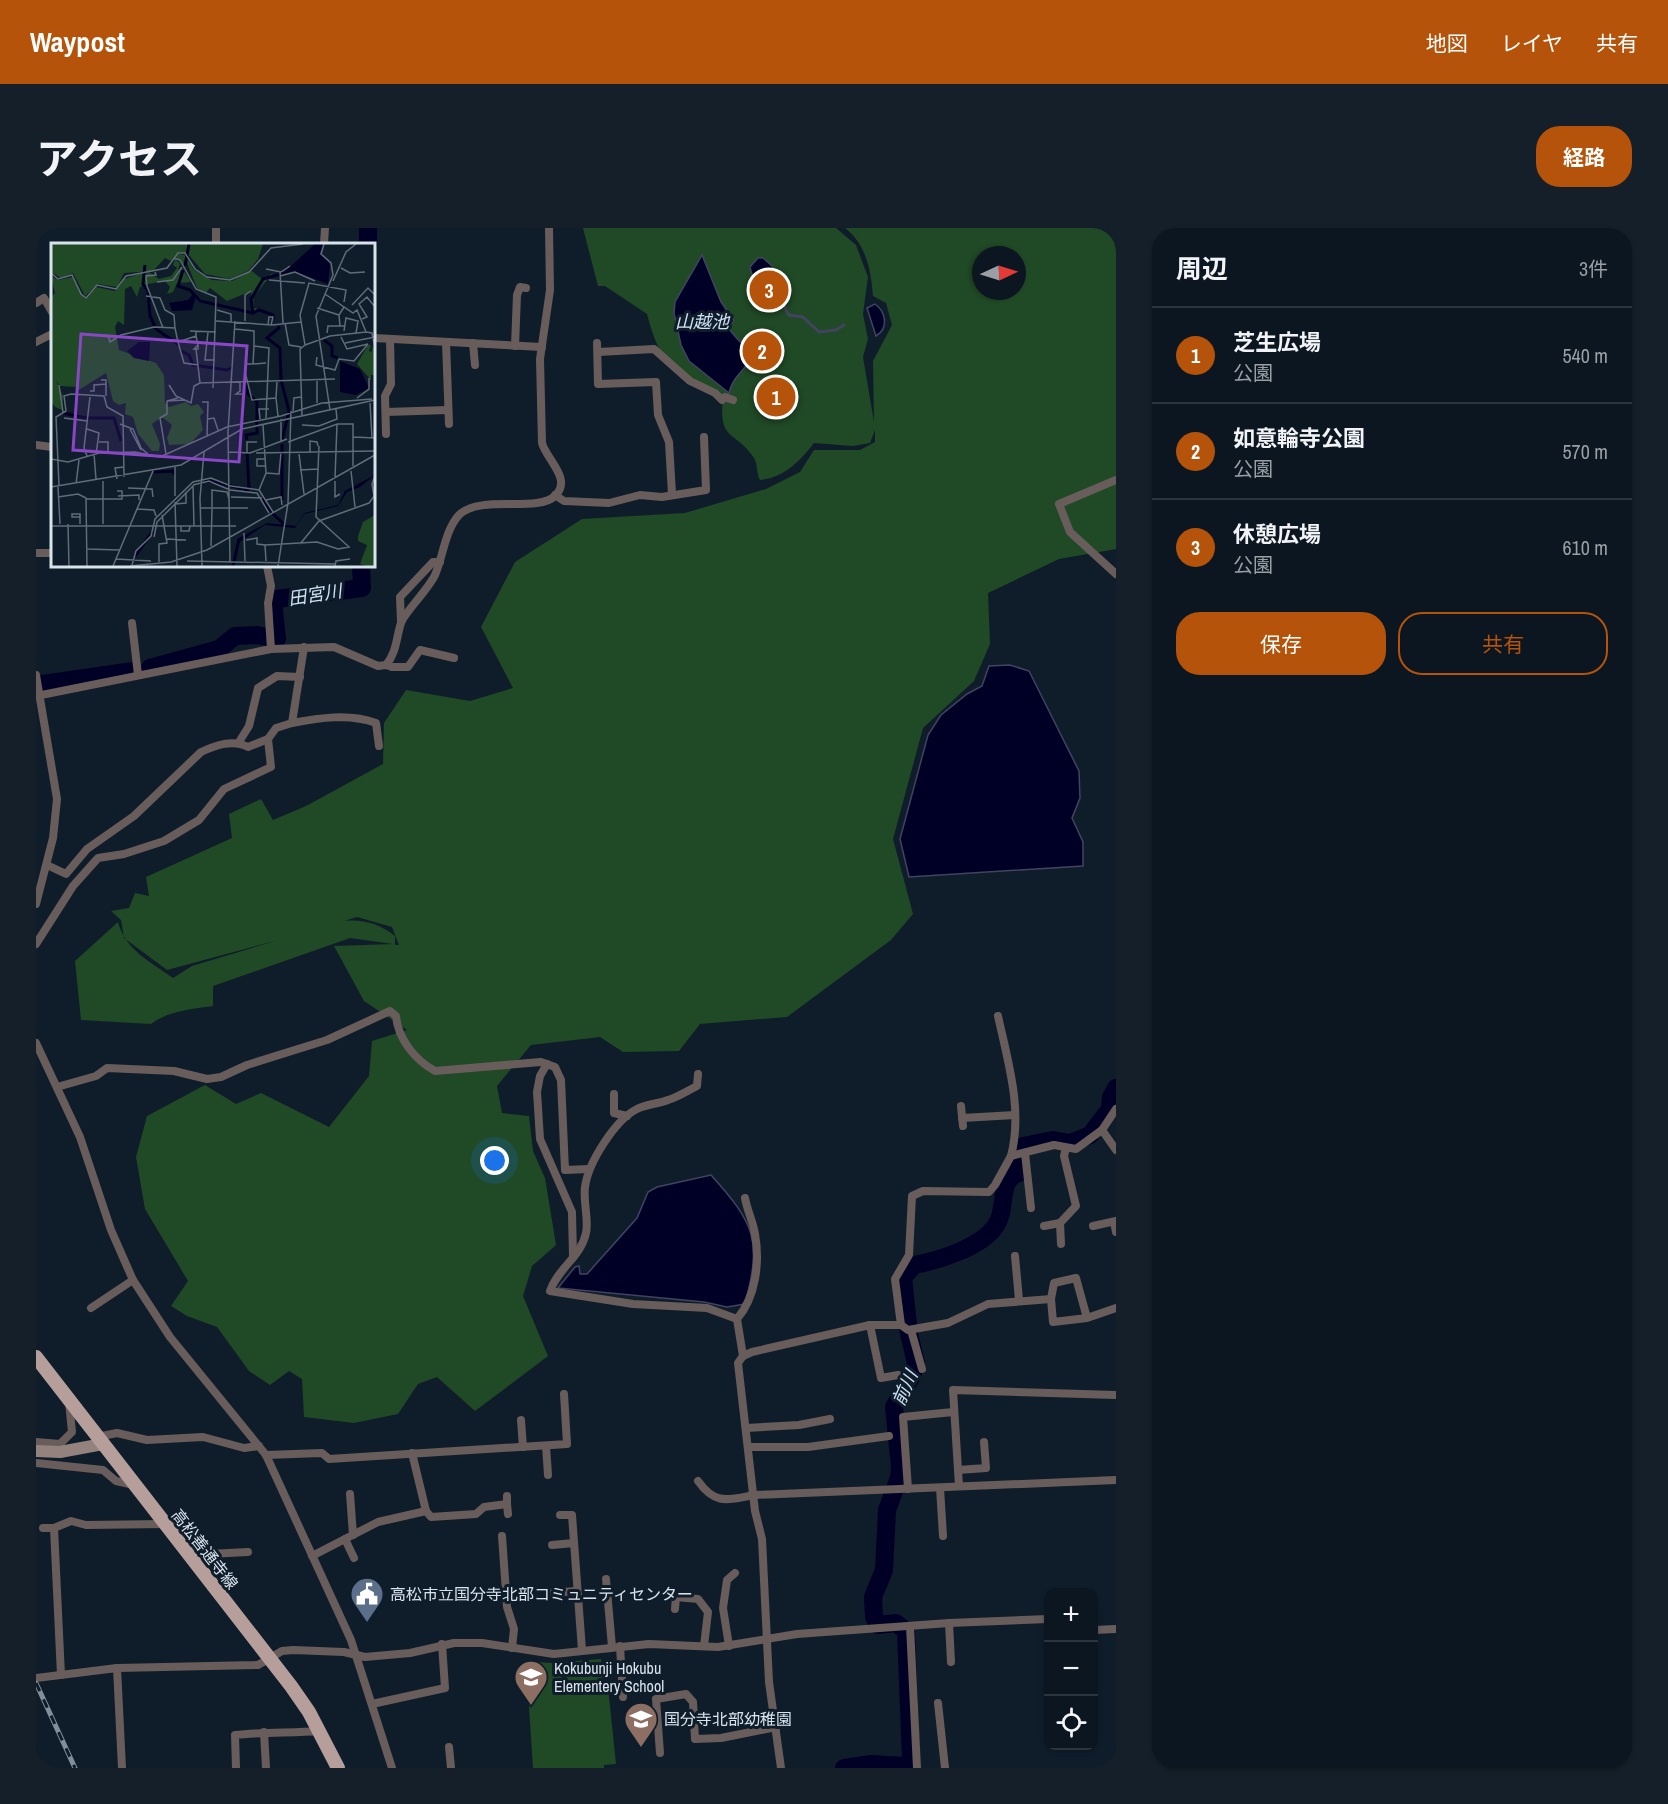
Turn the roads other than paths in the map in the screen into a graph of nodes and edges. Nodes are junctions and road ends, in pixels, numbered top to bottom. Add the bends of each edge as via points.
1 (549, 228) edge
2 (526, 288) dead end
3 (36, 303) edge
4 (51, 310) edge
5 (51, 334) edge
6 (375, 338) edge
7 (390, 339) junction
8 (36, 342) edge
9 (446, 342) junction
10 (473, 343) junction
11 (515, 346) junction
12 (542, 347) junction
13 (475, 365) dead end
14 (733, 400) dead end
15 (448, 410) junction
16 (386, 412) junction
17 (449, 424) dead end
18 (386, 434) dead end
19 (704, 437) dead end
20 (36, 444) edge
21 (51, 447) edge
22 (1116, 480) edge
23 (672, 494) junction
24 (555, 495) junction
25 (51, 553) edge
26 (36, 554) edge
27 (440, 562) junction
28 (267, 567) edge
29 (1116, 574) edge
30 (401, 621) junction
31 (132, 623) dead end
32 (271, 642) junction
33 (304, 647) junction
34 (454, 658) dead end
35 (386, 665) junction
36 (36, 675) edge
37 (138, 675) junction
38 (300, 677) junction
39 (37, 696) edge
40 (292, 723) junction
41 (268, 739) junction
42 (239, 742) junction
43 (379, 746) dead end
44 (47, 865) junction
45 (36, 904) edge
46 (36, 944) edge
47 (998, 1016) dead end
48 (36, 1043) edge
49 (547, 1064) junction
50 (698, 1074) dead end
51 (57, 1087) junction
52 (614, 1094) dead end
53 (961, 1106) dead end
54 (1116, 1109) edge
55 (1016, 1115) junction
56 (627, 1116) junction
57 (1102, 1130) junction
58 (1066, 1148) junction
59 (1116, 1150) edge
60 (1025, 1153) junction
61 (1011, 1156) junction
62 (589, 1169) junction
63 (745, 1197) dead end
64 (1031, 1208) dead end
65 (1115, 1222) edge
66 (1060, 1223) junction
67 (1044, 1226) dead end
68 (1094, 1226) dead end
69 (1116, 1232) edge
70 (1061, 1244) dead end
71 (1015, 1256) dead end
72 (573, 1257) junction
73 (133, 1280) junction
74 (1051, 1299) junction
75 (1019, 1300) junction
76 (91, 1308) dead end
77 (1116, 1308) edge
78 (1087, 1318) junction
79 (737, 1319) junction
80 (870, 1325) junction
81 (901, 1325) junction
82 (911, 1330) junction
83 (742, 1356) junction
84 (36, 1357) edge
85 (922, 1369) dead end
86 (898, 1376) dead end
87 (564, 1394) dead end
88 (1116, 1395) edge
89 (69, 1400) junction
90 (953, 1412) junction
91 (830, 1419) dead end
92 (521, 1420) dead end
93 (746, 1428) junction
94 (890, 1436) dead end
95 (100, 1440) junction
96 (36, 1442) edge
97 (984, 1442) dead end
98 (259, 1446) junction
99 (546, 1446) junction
100 (748, 1446) junction
101 (523, 1448) junction
102 (36, 1451) edge
103 (412, 1453) junction
104 (266, 1455) junction
105 (36, 1463) edge
106 (958, 1470) junction
107 (548, 1475) dead end
108 (1116, 1480) edge
109 (698, 1481) dead end
110 (134, 1485) junction
111 (959, 1486) junction
112 (940, 1488) junction
113 (908, 1489) junction
114 (350, 1494) dead end
115 (754, 1495) junction
116 (426, 1511) junction
117 (508, 1514) dead end
118 (560, 1515) dead end
119 (165, 1524) junction
120 (43, 1528) dead end
121 (54, 1528) junction
122 (502, 1536) dead end
123 (943, 1536) dead end
124 (349, 1537) junction
125 (574, 1543) junction
126 (552, 1545) dead end
127 (248, 1552) dead end
128 (189, 1555) junction
129 (312, 1556) junction
130 (354, 1558) dead end
131 (735, 1573) dead end
132 (606, 1580) dead end
133 (577, 1591) junction
134 (549, 1593) dead end
135 (675, 1609) dead end
136 (1044, 1619) edge
137 (949, 1623) junction
138 (910, 1626) junction
139 (1116, 1629) edge
140 (1098, 1630) edge
141 (769, 1639) junction
142 (442, 1644) junction
143 (616, 1646) junction
144 (704, 1646) junction
145 (729, 1646) junction
146 (512, 1648) junction
147 (582, 1650) junction
148 (355, 1655) junction
149 (270, 1659) junction
150 (951, 1662) dead end
151 (117, 1668) junction
152 (61, 1675) junction
153 (36, 1678) edge
154 (623, 1697) dead end
155 (938, 1703) dead end
156 (372, 1704) junction
157 (776, 1727) junction
158 (320, 1731) junction
159 (264, 1732) junction
160 (449, 1747) dead end
161 (660, 1753) dead end
162 (122, 1768) edge
163 (236, 1768) edge
164 (266, 1768) edge
165 (338, 1768) edge
166 (392, 1768) edge
167 (451, 1768) edge
168 (781, 1768) edge
169 (918, 1768) edge
170 (945, 1768) edge

1 - 12 street via 550,290
2 - 11 street via 520,287 517,295
3 - 4 street via 44,298
5 - 8 street
6 - 7 street
7 - 9 street
7 - 16 street via 391,384 385,396
9 - 10 street
9 - 15 street
10 - 11 street
10 - 13 street
11 - 12 street
12 - 24 street via 542,443 559,471 561,483
14 - 23 street via 722,400 690,381 654,349 597,347 598,384 656,382 658,415 669,442
15 - 16 street
15 - 17 street
16 - 18 street
19 - 23 street via 706,490
20 - 21 street
22 - 29 street via 1059,504 1070,532
23 - 24 street via 640,495 609,503 564,501
24 - 27 street via 545,500 466,509 452,526
25 - 26 street
27 - 30 street via 429,587
27 - 30 street via 434,562 400,597
28 - 32 street
30 - 35 street via 395,651
31 - 37 street
32 - 33 street
32 - 37 street
33 - 35 street via 334,647 378,666
33 - 38 street
34 - 35 street via 420,650 408,667
36 - 39 street
37 - 39 street
38 - 40 street
38 - 42 street via 277,676 258,688 249,726
39 - 44 street via 57,799
40 - 41 street via 276,728
40 - 43 street via 363,718 376,723
41 - 42 street via 248,747
41 - 46 street via 271,767 224,789 199,820 164,841 98,858
42 - 44 street via 201,752 134,816 87,849 66,874
44 - 45 street
47 - 55 street
48 - 51 street
49 - 51 street via 435,1071 420,1063 390,1011 327,1040 221,1077 207,1079 174,1071 107,1068 96,1076
49 - 62 street via 555,1067 561,1080 565,1170
49 - 72 street via 537,1092 540,1139 572,1212
50 - 56 street via 697,1086 638,1108
51 - 73 street via 80,1137 111,1230
52 - 56 street via 615,1113
53 - 55 street via 963,1122
54 - 57 street
55 - 61 street via 1017,1134
56 - 62 street
57 - 58 street via 1076,1149
57 - 59 street
58 - 60 street via 1054,1145
58 - 66 street via 1064,1155 1076,1206
60 - 61 street
60 - 64 street
61 - 81 street via 988,1192 923,1191 912,1196 909,1255 896,1279
62 - 72 street via 585,1187 586,1232
63 - 79 street via 755,1234 755,1281 747,1308
65 - 68 street
65 - 69 street
66 - 67 street
66 - 70 street
71 - 75 street
72 - 79 street via 555,1277 550,1291 633,1304 706,1308
73 - 76 street
73 - 98 street via 170,1337
74 - 75 street
74 - 78 street via 1053,1322
74 - 78 street via 1054,1283 1076,1278
75 - 82 street via 988,1304 948,1323
77 - 78 street
79 - 83 street
80 - 81 street
80 - 83 street
80 - 86 street via 881,1378
81 - 82 street
82 - 85 street
83 - 93 street via 738,1362
84 - 89 main road, 高松善通寺線
87 - 99 street via 567,1444
88 - 90 street via 953,1390
89 - 95 main road, 高松善通寺線
89 - 96 street via 72,1432 60,1444
90 - 106 street
90 - 113 street via 903,1417
91 - 93 street
92 - 101 street
93 - 100 street
94 - 100 street via 808,1447
95 - 98 street via 117,1433 147,1440 203,1437 244,1448
95 - 102 main road via 60,1452
95 - 110 main road, 高松善通寺線
97 - 106 street via 986,1468
98 - 104 street
99 - 101 street
99 - 107 street
100 - 115 street
101 - 103 street
103 - 104 street via 329,1459 322,1453
103 - 116 street
104 - 129 street
105 - 110 street via 103,1470 116,1481
106 - 111 street
108 - 111 street
109 - 115 street via 706,1493 719,1500
110 - 119 main road, 高松善通寺線
111 - 112 street
112 - 113 street
112 - 123 street
113 - 115 street
114 - 124 street
115 - 141 street via 762,1539
116 - 117 street via 431,1516 476,1514 484,1507 507,1500
116 - 124 street via 378,1522
118 - 125 street via 572,1515
119 - 121 street via 86,1525 71,1521
119 - 128 main road, 高松善通寺線
120 - 121 street
121 - 152 street
122 - 146 street via 507,1607 514,1629
124 - 129 street
124 - 130 street
125 - 126 street
125 - 133 street
127 - 128 street
128 - 149 main road, 高松善通寺線
129 - 148 street via 338,1608
131 - 145 street via 727,1580 723,1608
132 - 143 street
133 - 134 street
133 - 147 street
135 - 144 street via 676,1597 698,1599 708,1612
136 - 137 street
137 - 138 street
137 - 150 street
138 - 141 street
138 - 169 street
139 - 140 street
141 - 145 street
141 - 157 street via 769,1682
142 - 146 street via 482,1643
142 - 148 street via 389,1656
142 - 156 street via 445,1688
143 - 144 street
143 - 147 street
143 - 154 street
144 - 145 street
146 - 147 street via 554,1654
148 - 149 street via 300,1650 282,1651
148 - 156 street
149 - 151 street via 258,1665
149 - 158 main road, 高松善通寺線
151 - 152 street
151 - 162 street
152 - 153 street
155 - 170 street
156 - 166 street
157 - 161 street via 720,1738 696,1738 693,1702 686,1694 656,1699
157 - 168 street
158 - 159 street
158 - 165 main road, 高松善通寺線
159 - 163 street via 234,1735
159 - 164 street
160 - 167 street

